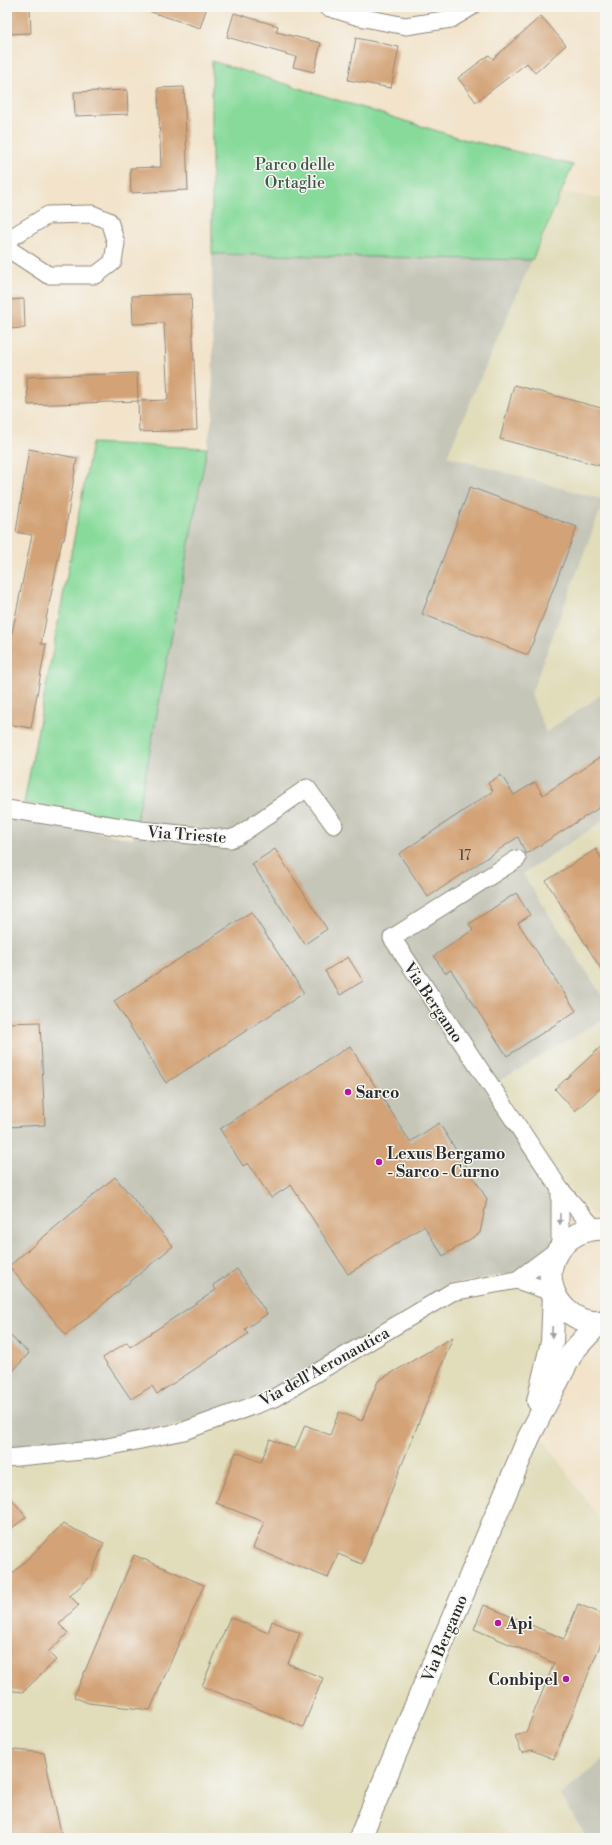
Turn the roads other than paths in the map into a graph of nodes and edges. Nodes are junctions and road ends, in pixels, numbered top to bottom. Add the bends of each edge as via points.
1 (327, 7) edge
2 (471, 7) edge
3 (7, 240) edge
4 (7, 248) edge
5 (7, 809) edge
6 (334, 825) dead end
7 (517, 859) dead end
8 (560, 1189) junction
9 (601, 1225) edge
10 (560, 1248) junction
11 (517, 1280) junction
12 (554, 1293) junction
13 (602, 1322) edge
14 (529, 1437) junction
15 (7, 1458) edge
16 (360, 1838) edge

1 - 2 street via 359,17 406,26 452,19
3 - 4 street via 48,215 92,214 109,221 116,243 113,262 96,275 48,275
5 - 6 street, Via Trieste via 141,830 230,839 307,788
7 - 8 street, Via Bergamo via 392,938
8 - 9 street, Via Bergamo
8 -> 10 street
9 - 10 main road via 575,1234
10 - 11 street, Via dell'Aeronautica
10 - 12 main road, Via Bergamo via 551,1269
11 - 12 street, Via dell'Aeronautica
11 - 15 street, Via dell'Aeronautica via 452,1292 274,1398 184,1431 93,1450
12 - 13 main road via 561,1305 572,1315 585,1321
12 -> 14 main road, Via Bergamo via 552,1342
13 - 14 main road, Via Bergamo via 573,1351
14 - 16 main road, Via Bergamo

